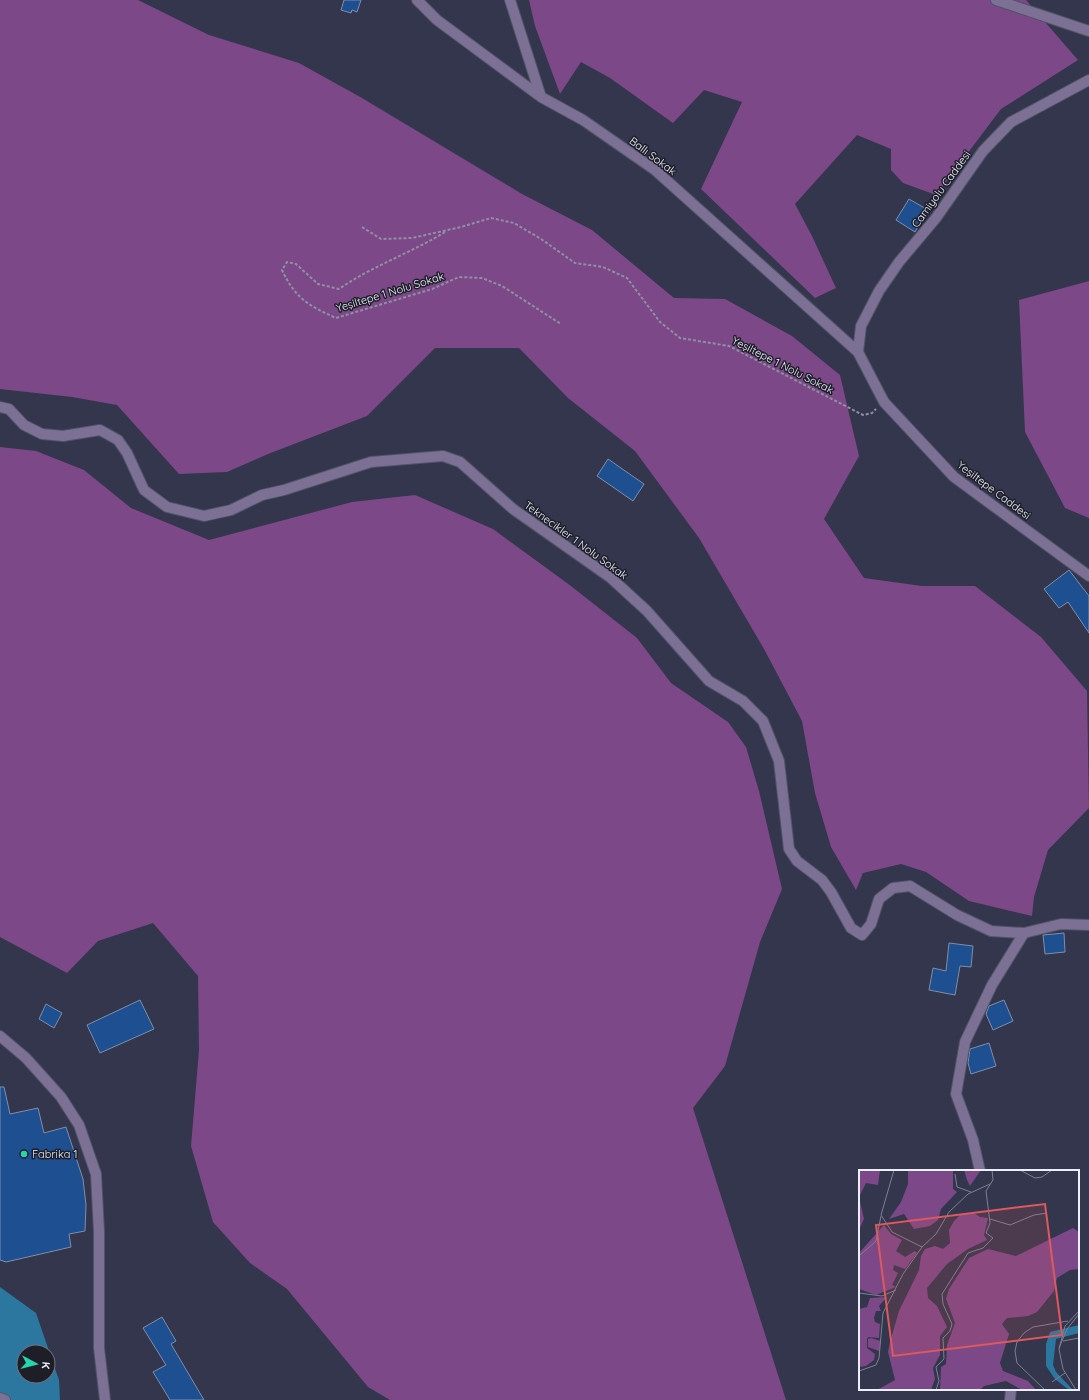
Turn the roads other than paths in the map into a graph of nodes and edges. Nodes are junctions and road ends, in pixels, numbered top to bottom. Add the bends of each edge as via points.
1 (417, 0) edge
2 (510, 0) edge
3 (996, 0) edge
4 (1089, 30) edge
5 (1089, 80) edge
6 (541, 97) junction
7 (858, 352) junction
8 (0, 407) edge
9 (1089, 576) edge
10 (1089, 925) edge
11 (1024, 932) junction
12 (0, 1036) edge
13 (980, 1170) edge
14 (0, 1398) edge
15 (5, 1400) edge
16 (105, 1400) edge

1 - 6 street, Ballı Sokak via 437,20
2 - 6 street
3 - 4 street
5 - 7 street, Camiyolu Caddesi via 1010,122 983,151 941,212 899,262 879,291 861,326
6 - 7 street, Ballı Sokak via 583,120 656,170
7 - 9 street, Yeşiltepe Caddesi via 884,402 954,477
8 - 11 street, Teknecikler 1 Nolu Sokak via 9,408 24,425 42,434 62,436 100,430 112,436 127,453 144,490 167,507 204,516 231,510 262,495 371,462 442,456 460,462 513,509 611,578 647,611 709,681 743,701 763,721 779,760 789,850 797,861 822,880 851,928 862,935 871,924 879,899 893,888 910,886 957,916 991,931
10 - 11 street via 1061,924
11 - 13 street via 992,985 965,1042 956,1094 973,1140
12 - 16 street via 26,1058 61,1097 79,1125 96,1174 99,1348
14 - 15 street

